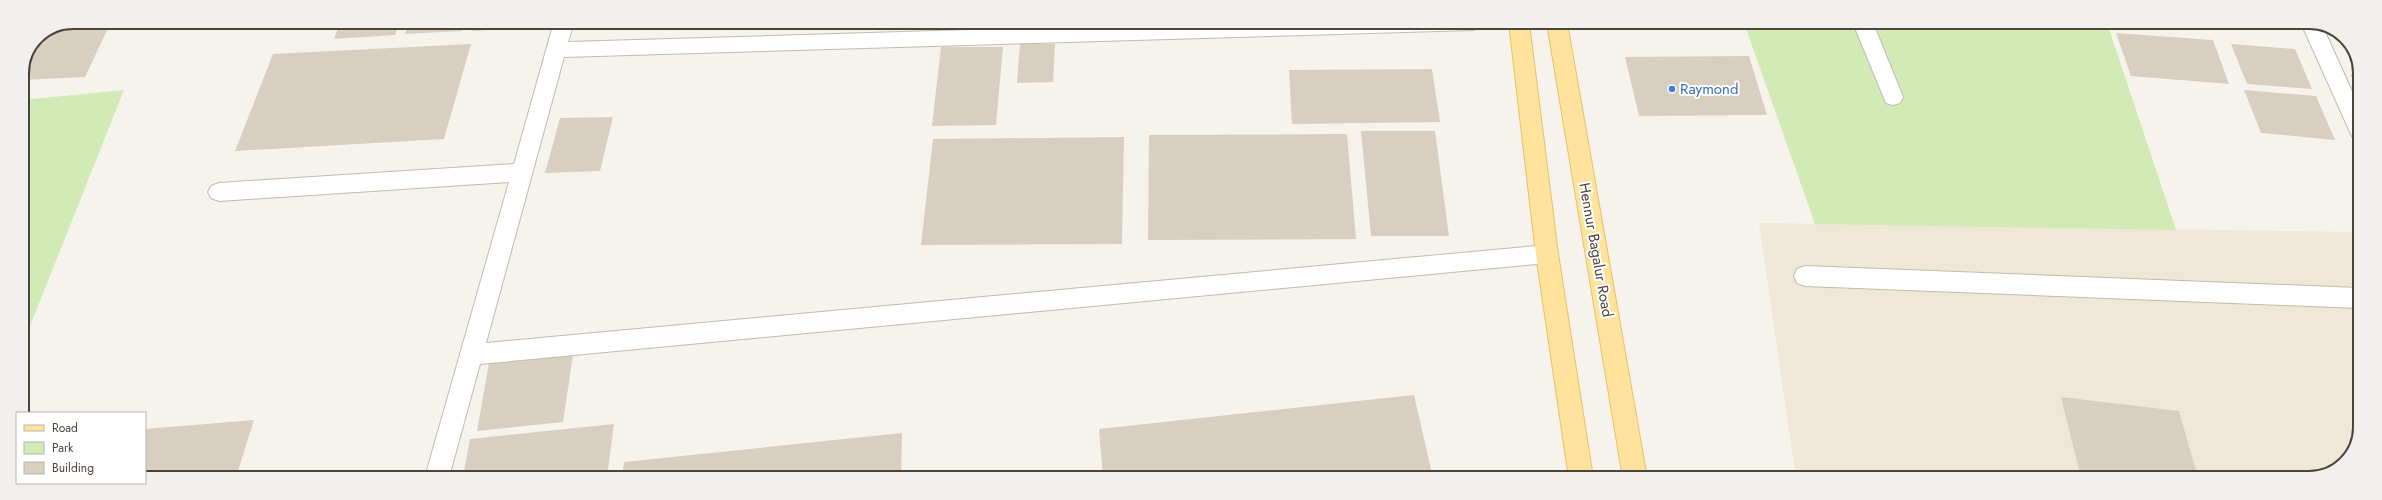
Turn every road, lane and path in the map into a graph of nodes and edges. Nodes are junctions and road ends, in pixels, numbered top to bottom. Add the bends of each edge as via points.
1 (562, 29) edge
2 (1269, 29) edge
3 (1520, 29) edge
4 (1558, 29) edge
5 (1865, 29) edge
6 (2314, 30) edge
7 (556, 50) junction
8 (1893, 97) dead end
9 (2353, 116) edge
10 (522, 172) junction
11 (219, 192) dead end
12 (1547, 254) junction
13 (1805, 276) dead end
14 (2353, 298) edge
15 (471, 355) junction
16 (439, 471) edge
17 (1580, 471) edge
18 (1634, 471) edge

1 - 7 street
2 - 7 street
3 - 12 main road
4 - 18 main road, Hennur Bagalur Road
5 - 8 street
6 - 9 street
7 - 10 street
10 - 11 street
10 - 15 street
12 - 15 street
12 - 17 main road
13 - 14 street
15 - 16 street

